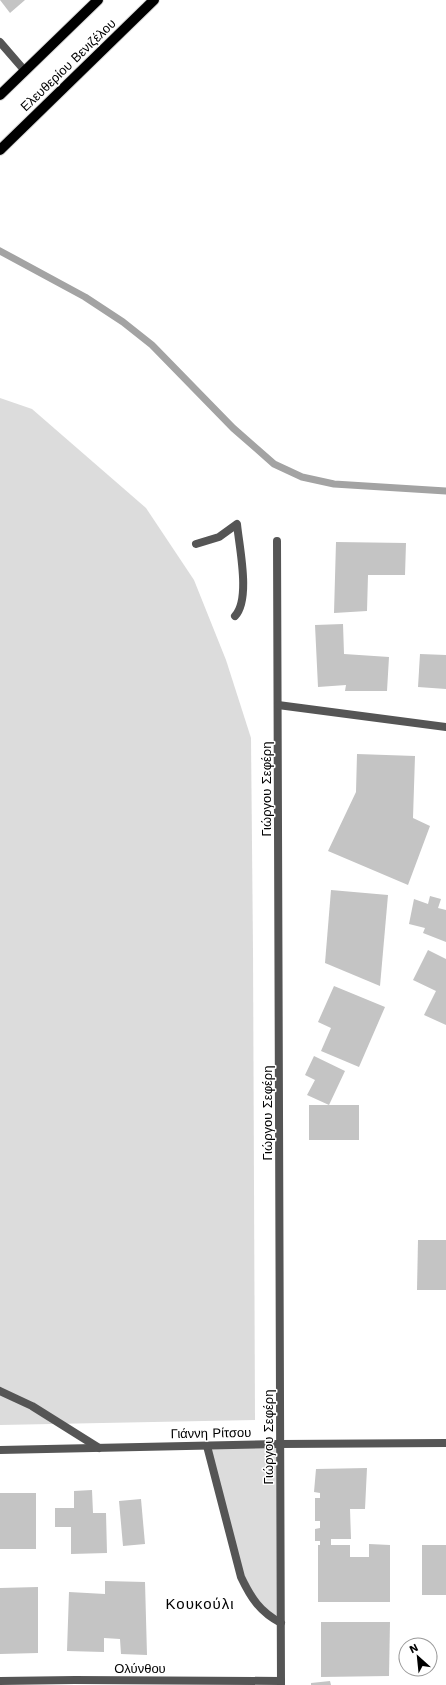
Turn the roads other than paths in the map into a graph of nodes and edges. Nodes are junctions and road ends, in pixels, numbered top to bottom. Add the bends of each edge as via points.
1 (98, 0) edge
2 (154, 0) edge
3 (0, 42) edge
4 (24, 71) junction
5 (0, 95) edge
6 (0, 150) edge
7 (277, 541) dead end
8 (196, 544) dead end
9 (235, 616) dead end
10 (278, 705) junction
11 (446, 727) edge
12 (0, 1391) edge
13 (446, 1443) edge
14 (280, 1444) junction
15 (207, 1446) junction
16 (99, 1448) junction
17 (0, 1450) edge
18 (281, 1623) junction
19 (0, 1681) edge
20 (74, 1682) edge
21 (281, 1683) edge

1 - 4 main road, Ελευθερίου Βενιζέλου
2 - 6 main road, Ελευθερίου Βενιζέλου
3 - 4 street
4 - 5 main road, Ελευθερίου Βενιζέλου
7 - 10 street, Γιώργου Σεφέρη
8 - 9 street via 219,536 237,524 243,591 241,608
10 - 11 street
10 - 14 street, Γιώργου Σεφέρη
12 - 16 street via 32,1406
13 - 14 street, Γιάννη Ρίτσου
14 - 15 street, Γιάννη Ρίτσου
14 - 18 street, Γιώργου Σεφέρη
15 - 16 street, Γιάννη Ρίτσου
15 - 18 street via 241,1577 260,1609
16 - 17 street, Γιάννη Ρίτσου
18 - 21 street, Γιώργου Σεφέρη
19 - 20 street, Ολύνθου
20 - 21 street, Ολύνθου

